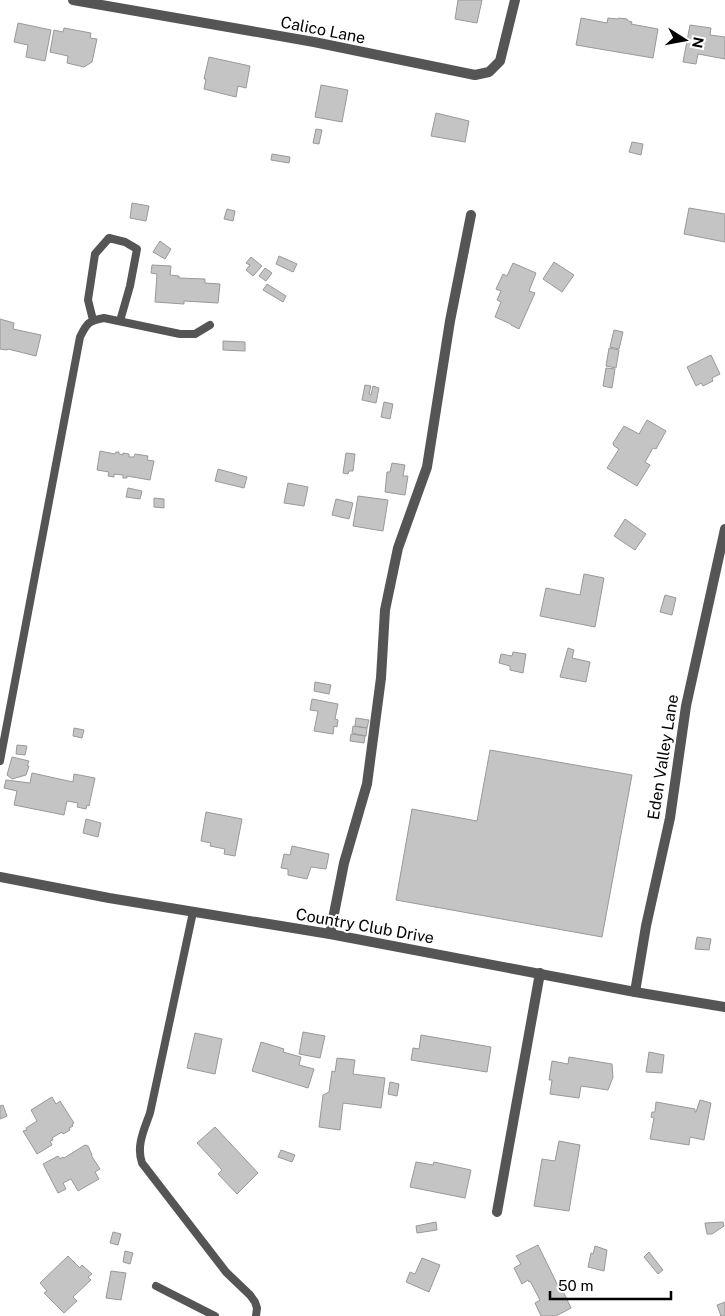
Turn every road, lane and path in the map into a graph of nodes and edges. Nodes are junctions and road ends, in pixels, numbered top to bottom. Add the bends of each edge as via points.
1 (73, 0) edge
2 (515, 0) edge
3 (471, 215) dead end
4 (93, 320) junction
5 (120, 321) junction
6 (210, 325) dead end
7 (725, 528) edge
8 (0, 760) edge
9 (0, 877) edge
10 (193, 912) junction
11 (330, 934) junction
12 (540, 973) junction
13 (635, 992) junction
14 (725, 1007) edge
15 (497, 1212) dead end
16 (156, 1286) dead end
17 (215, 1316) edge
18 (256, 1316) edge

1 - 2 street, Calico Lane via 314,42 476,75 489,72 500,61
3 - 11 street via 427,467 398,548 385,610 381,678 367,784 344,863
4 - 5 lane
4 - 5 lane via 88,300 95,254 109,238 137,249
4 - 8 lane via 87,323 80,337
5 - 6 lane via 180,334 195,334
7 - 13 street, Eden Valley Lane via 686,706 670,818
9 - 10 street, Country Club Drive
10 - 11 street, Country Club Drive
10 - 18 lane via 150,1114 140,1142 140,1158 226,1272 250,1295 257,1308
11 - 12 street, Country Club Drive
12 - 13 street, Country Club Drive
12 - 15 street
13 - 14 street, Country Club Drive
16 - 17 lane

